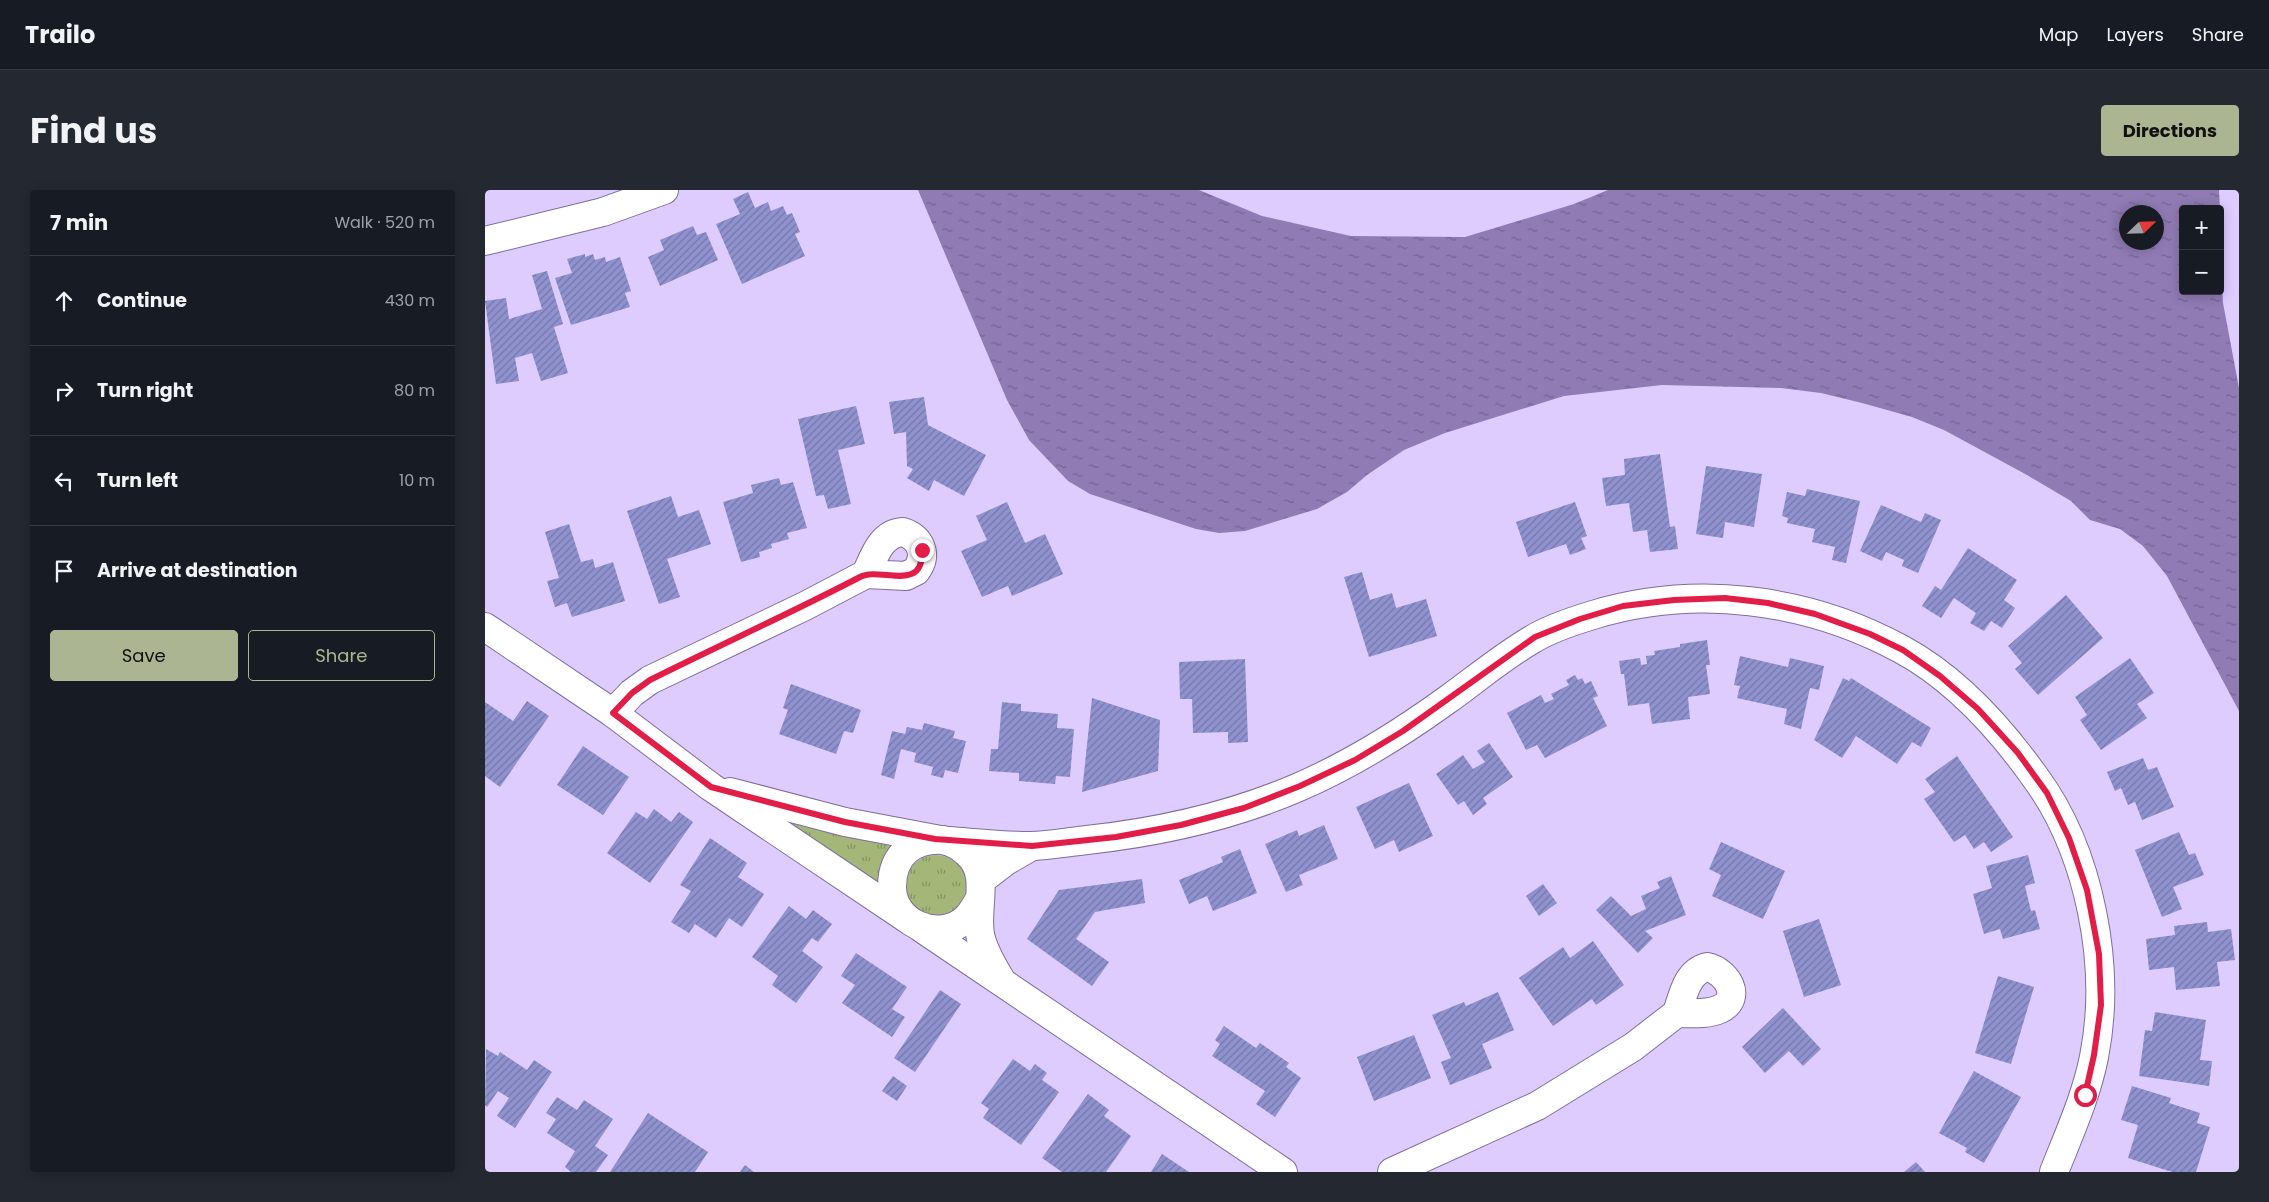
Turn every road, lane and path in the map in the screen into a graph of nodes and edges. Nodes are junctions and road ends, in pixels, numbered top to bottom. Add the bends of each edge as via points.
1 (664, 190) edge
2 (485, 241) edge
3 (866, 574) dead end
4 (485, 627) edge
5 (613, 713) junction
6 (711, 787) junction
7 (942, 840) junction
8 (1032, 846) junction
9 (980, 889) junction
10 (913, 923) junction
11 (1001, 982) junction
12 (1677, 1013) dead end
13 (1283, 1172) edge
14 (1392, 1172) edge
15 (2054, 1172) edge

1 - 2 street via 603,212
3 - 5 street via 650,680
4 - 5 street
5 - 6 street
6 - 7 street via 845,822
6 - 10 street
7 - 8 street
7 - 9 street via 961,847 971,856 978,867
7 - 10 street via 920,842 907,850 897,862 892,876 896,906
8 - 9 street via 1006,861
8 - 15 street via 1116,837 1181,825 1244,808 1300,786 1355,760 1403,731 1535,637 1623,606 1725,598 1768,603 1815,614 1903,650 1978,709 2018,753 2047,793 2069,838 2087,890 2099,954 2101,1005 2085,1095
9 - 10 street via 973,911 963,922 935,930
9 - 11 street via 978,918 981,938
10 - 11 street
11 - 13 street
12 - 14 street via 1633,1047 1537,1106

